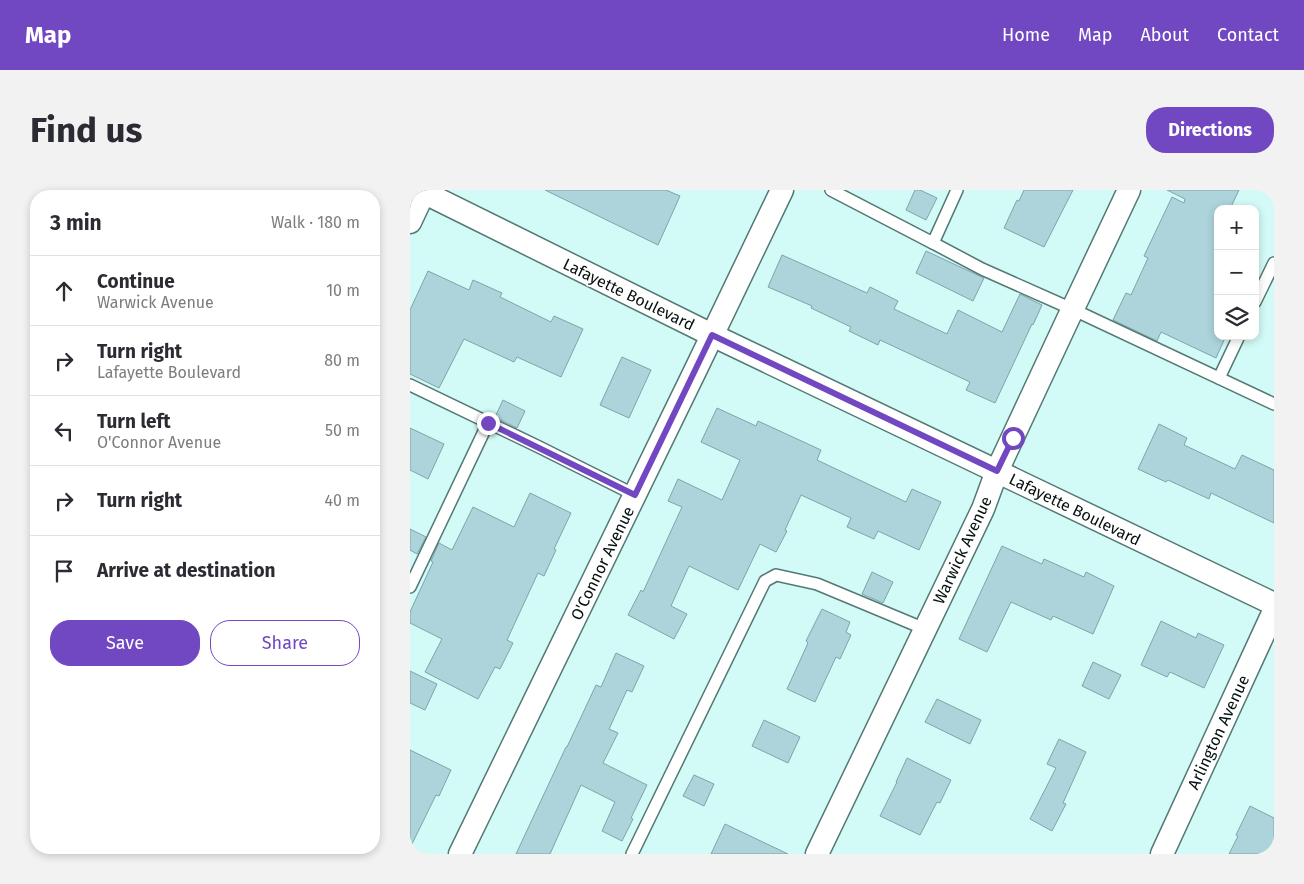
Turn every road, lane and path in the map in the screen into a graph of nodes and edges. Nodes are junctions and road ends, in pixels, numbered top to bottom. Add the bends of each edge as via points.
1 (782, 190) edge
2 (831, 190) edge
3 (957, 190) edge
4 (1129, 190) edge
5 (423, 191) edge
6 (410, 222) edge
7 (933, 243) junction
8 (1274, 262) edge
9 (1258, 295) edge
10 (1072, 309) junction
11 (712, 335) junction
12 (1237, 340) edge
13 (1219, 378) junction
14 (410, 385) edge
15 (1274, 404) edge
16 (488, 423) junction
17 (997, 471) junction
18 (635, 495) junction
19 (410, 587) edge
20 (1274, 604) edge
21 (1274, 611) edge
22 (925, 629) junction
23 (460, 854) edge
24 (632, 854) edge
25 (817, 854) edge
26 (1162, 854) edge

1 - 11 street, O'Connor Avenue
2 - 7 lane
3 - 7 lane
4 - 10 street, Warwick Avenue
5 - 6 street
5 - 11 street, Lafayette Boulevard
7 - 10 lane
8 - 9 lane
10 - 13 lane
10 - 17 street, Warwick Avenue
11 - 17 street, Lafayette Boulevard
11 - 18 street, O'Connor Avenue
12 - 13 lane
13 - 15 lane
14 - 16 lane
16 - 18 lane
16 - 19 lane
17 - 20 street, Lafayette Boulevard
17 - 22 street, Warwick Avenue
18 - 23 street, O'Connor Avenue
21 - 26 street, Arlington Avenue
22 - 24 lane via 817,584 776,575 765,581
22 - 25 street, Warwick Avenue

